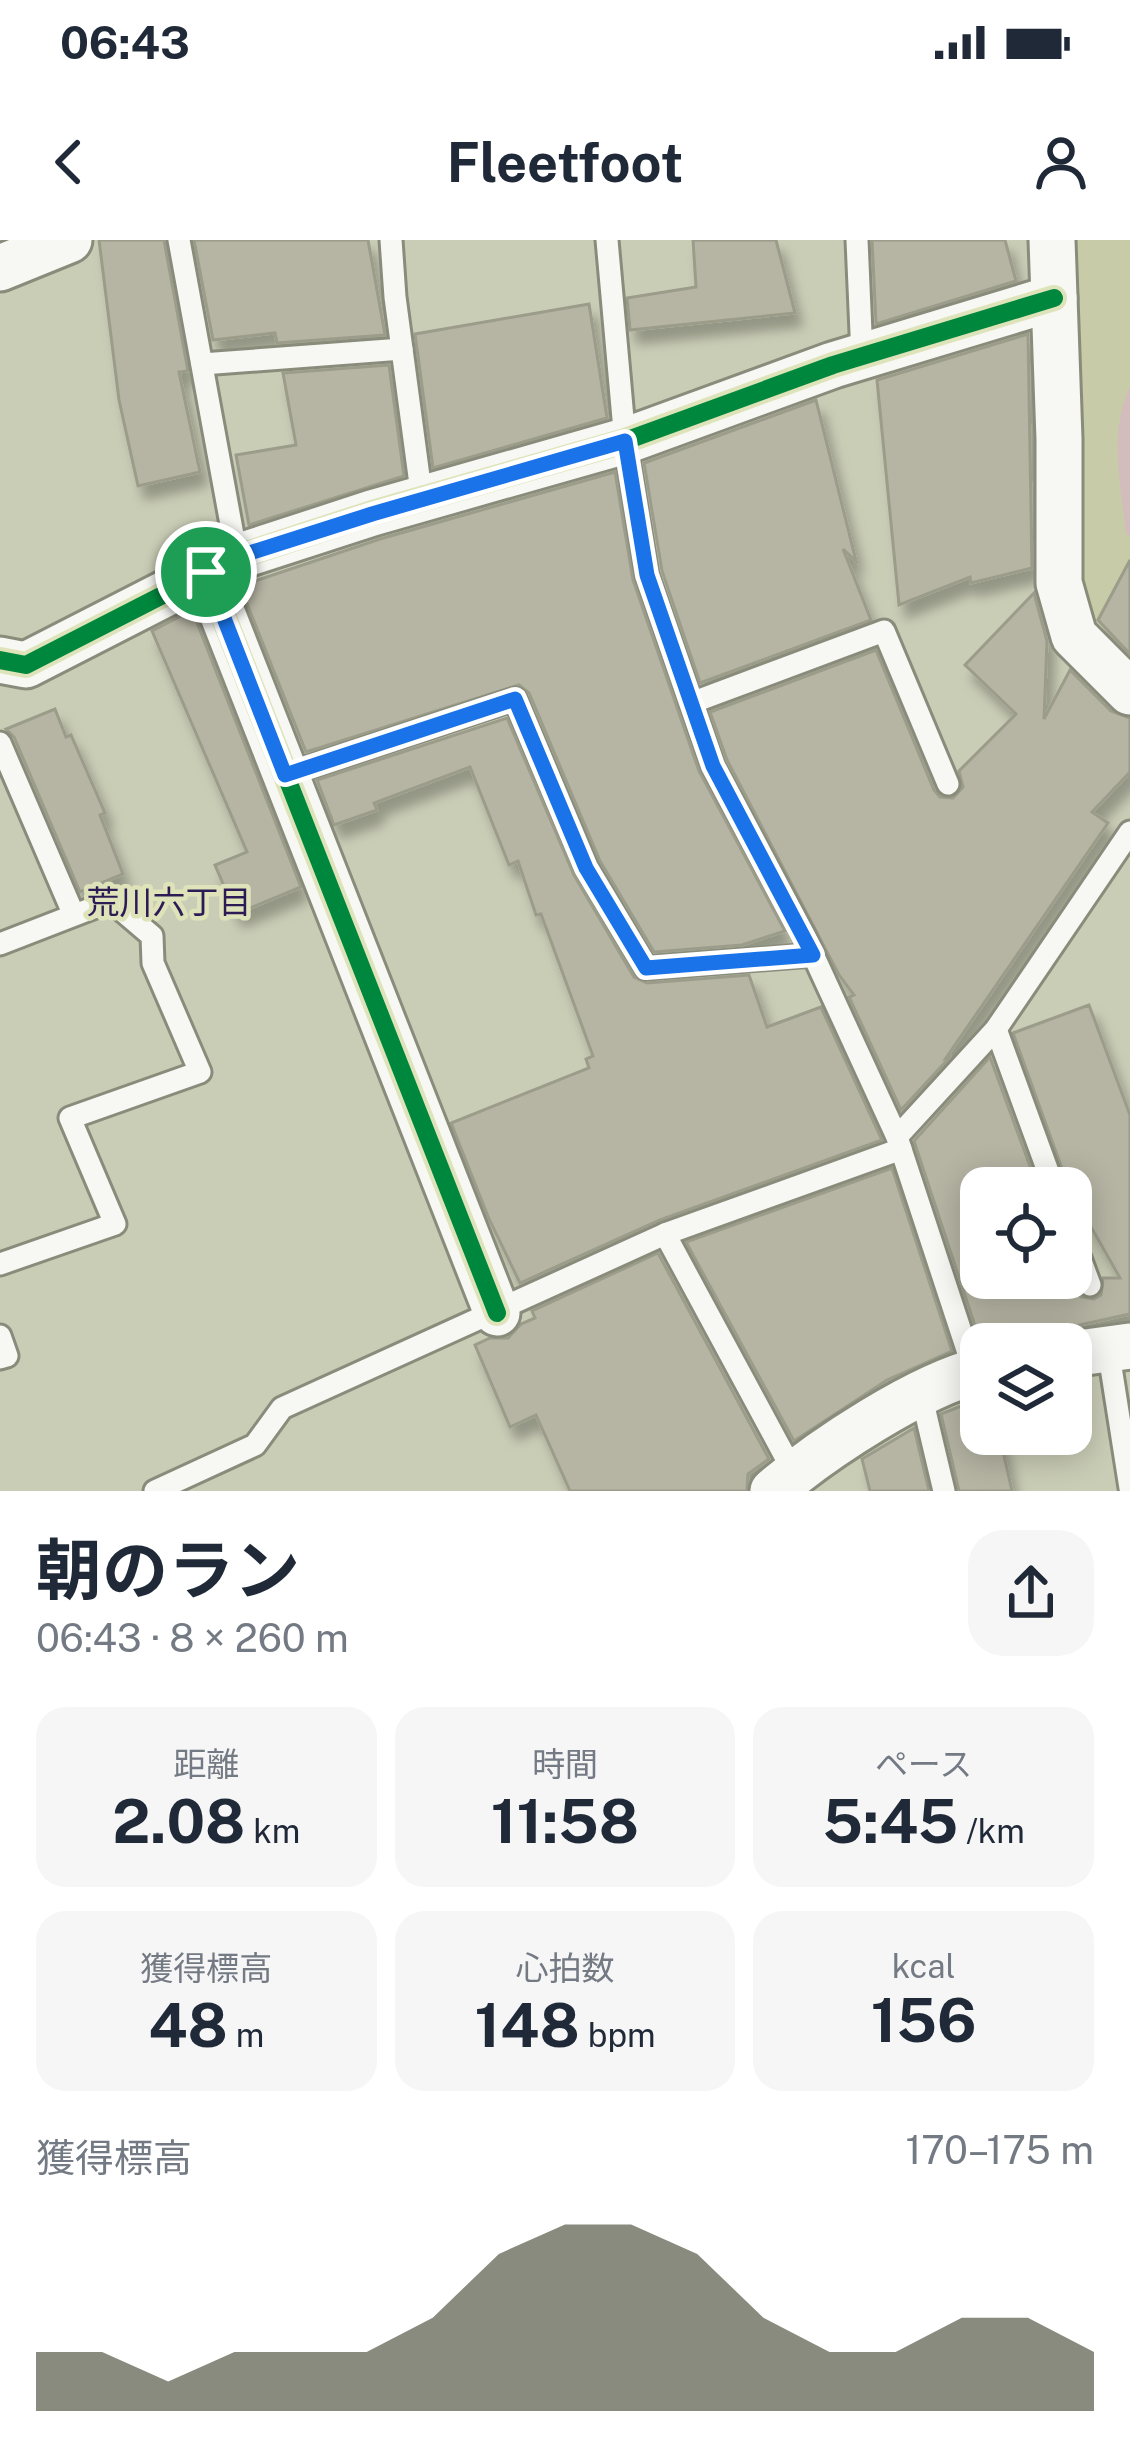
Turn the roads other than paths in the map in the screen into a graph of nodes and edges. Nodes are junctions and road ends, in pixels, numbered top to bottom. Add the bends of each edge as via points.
1 (69, 240) edge
2 (178, 240) edge
3 (392, 240) edge
4 (607, 240) edge
5 (857, 240) edge
6 (1052, 240) edge
7 (0, 268) edge
8 (1054, 298) junction
9 (401, 349) junction
10 (862, 356) junction
11 (202, 364) junction
12 (625, 441) junction
13 (422, 499) junction
14 (222, 565) junction
15 (0, 661) edge
16 (1130, 692) edge
17 (691, 703) junction
18 (0, 743) edge
19 (285, 775) junction
20 (948, 784) dead end
21 (1130, 832) edge
22 (73, 914) junction
23 (0, 944) edge
24 (813, 955) junction
25 (996, 1029) junction
26 (899, 1143) junction
27 (1046, 1167) edge
28 (665, 1234) junction
29 (0, 1264) edge
30 (497, 1313) junction
31 (962, 1323) edge
32 (0, 1336) edge
33 (1103, 1350) edge
34 (0, 1358) edge
35 (960, 1377) edge
36 (920, 1394) junction
37 (784, 1482) edge
38 (1130, 1489) edge
39 (155, 1491) edge
40 (944, 1491) edge

1 - 7 street
2 - 11 lane
3 - 9 lane
4 - 12 lane
5 - 10 lane
6 - 8 street
8 - 10 street
8 - 16 street via 1058,583 1074,636
9 - 11 lane
9 - 13 lane
10 - 12 street
11 - 14 lane
12 - 13 street
12 - 17 lane via 647,575
13 - 14 street
14 - 15 street via 26,664
14 - 19 street
17 - 20 lane via 884,631
17 - 24 lane via 713,766
18 - 22 lane
19 - 24 lane via 515,699 586,868 646,968
19 - 30 street
21 - 25 lane
22 - 23 lane
22 - 29 lane via 111,902 152,936 153,964 200,1072 70,1118 115,1224
24 - 26 lane
25 - 26 lane
25 - 27 lane
26 - 28 lane
26 - 31 lane
28 - 30 lane
28 - 37 lane
30 - 39 lane via 282,1408 255,1445
32 - 34 lane via 7,1355
33 - 38 lane
35 - 36 street
36 - 37 street
36 - 40 lane

